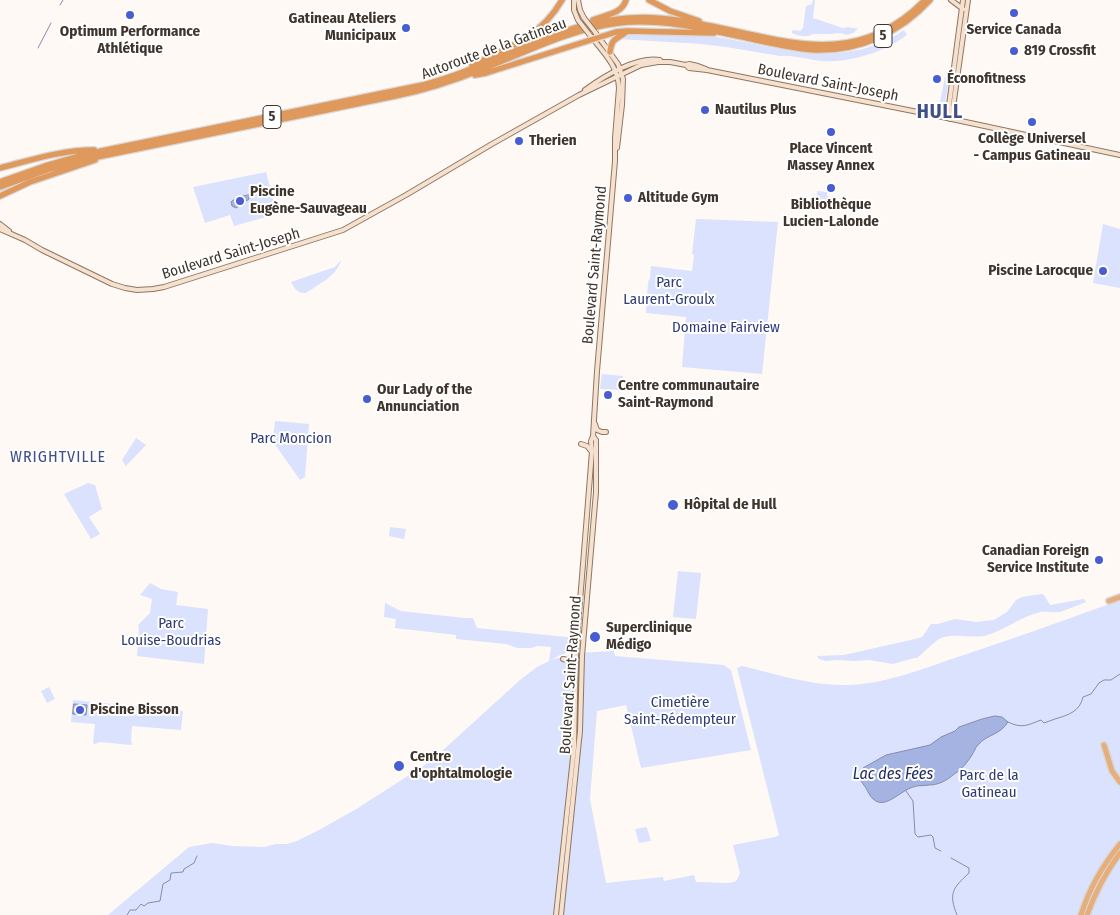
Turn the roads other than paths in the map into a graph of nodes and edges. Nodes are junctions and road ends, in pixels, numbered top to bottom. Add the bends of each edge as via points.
1 (562, 0) edge
2 (574, 0) edge
3 (578, 0) edge
4 (626, 0) edge
5 (650, 0) edge
6 (925, 0) edge
7 (930, 0) edge
8 (951, 0) edge
9 (968, 0) edge
10 (962, 1) edge
11 (962, 8) junction
12 (967, 8) junction
13 (579, 23) junction
14 (718, 27) junction
15 (627, 31) junction
16 (724, 33) junction
17 (596, 39) junction
18 (610, 52) junction
19 (617, 62) junction
20 (670, 62) junction
21 (612, 64) junction
22 (629, 65) junction
23 (628, 71) junction
24 (619, 73) junction
25 (458, 78) junction
26 (609, 78) junction
27 (443, 79) junction
28 (624, 84) junction
29 (619, 86) junction
30 (949, 105) junction
31 (933, 115) junction
32 (950, 119) junction
33 (106, 150) junction
34 (123, 151) junction
35 (616, 155) junction
36 (1120, 155) edge
37 (0, 168) edge
38 (0, 182) edge
39 (0, 187) edge
40 (0, 196) edge
41 (0, 224) edge
42 (0, 229) edge
43 (15, 235) junction
44 (594, 422) junction
45 (606, 432) dead end
46 (594, 436) junction
47 (581, 444) dead end
48 (592, 451) junction
49 (1120, 597) edge
50 (1109, 601) dead end
51 (563, 659) dead end
52 (576, 675) junction
53 (1120, 778) edge
54 (1120, 782) edge
55 (1120, 844) edge
56 (1120, 853) edge
57 (556, 915) edge
58 (561, 915) edge
59 (1081, 915) edge
60 (1087, 915) edge

1 - 27 highway via 548,20 527,38
2 - 13 main road
3 - 17 main road, bridge
4 - 13 highway via 619,10
5 - 14 highway via 670,11
6 - 14 highway, Autoroute de la Gatineau / 5 via 886,29 839,44 799,44
7 - 16 highway, Autoroute de la Gatineau / 5 via 892,31 845,48 798,48
8 - 11 main road
9 - 12 main road
10 - 11 main road
10 - 12 main road
11 - 12 main road
11 - 30 main road
12 - 32 main road
13 - 14 highway, Autoroute de la Gatineau / 5 via 649,18
13 - 17 main road, bridge
13 - 27 highway, Autoroute de la Gatineau / 5
15 - 16 highway
15 - 17 highway
15 - 18 highway via 613,41
16 - 25 highway, Autoroute de la Gatineau / 5 via 653,22 601,26 556,39
17 - 18 main road
17 - 21 main road
17 - 25 highway via 486,73
18 - 19 main road
19 - 22 main road
19 - 24 main road
20 - 22 main road, Boulevard Saint-Joseph via 650,59
20 - 23 main road, Boulevard Saint-Joseph via 645,64
20 - 31 main road, Boulevard Saint-Joseph
21 - 24 main road
21 - 26 main road
22 - 24 main road, Boulevard Saint-Joseph
23 - 24 main road, Boulevard Saint-Joseph
23 - 28 main road
24 - 26 main road, Boulevard Saint-Joseph
24 - 28 main road, Boulevard Saint-Raymond
24 - 29 main road, Boulevard Saint-Raymond
25 - 34 highway, Autoroute de la Gatineau / 5 via 404,94
26 - 29 main road
26 - 43 main road, Boulevard Saint-Joseph via 342,230 165,287 137,290 112,284
27 - 33 highway, Autoroute de la Gatineau / 5 via 396,92
28 - 35 main road, Boulevard Saint-Raymond
29 - 35 main road, Boulevard Saint-Raymond
30 - 31 main road via 940,115
30 - 32 main road
31 - 32 main road, Boulevard Saint-Joseph
32 - 36 main road, Boulevard Saint-Joseph
33 - 37 highway via 67,152
33 - 38 highway, Autoroute de la Gatineau / 5 via 55,162
34 - 39 highway, Autoroute de la Gatineau / 5 via 64,164
34 - 40 highway via 22,185
35 - 44 main road, Boulevard Saint-Raymond
41 - 43 main road, Boulevard Saint-Joseph
42 - 43 main road, Boulevard Saint-Joseph
44 - 45 main road via 598,430
44 - 46 main road, Boulevard Saint-Raymond
46 - 48 main road, Boulevard Saint-Raymond
46 - 58 main road, Boulevard Saint-Raymond via 597,479 582,656 580,731
47 - 48 main road
48 - 52 main road, Boulevard Saint-Raymond
49 - 50 highway
51 - 52 main road via 573,663
52 - 57 main road, Boulevard Saint-Raymond via 574,748
53 - 54 highway via 1106,744 1112,771
55 - 59 highway via 1094,883
56 - 60 highway via 1098,889

